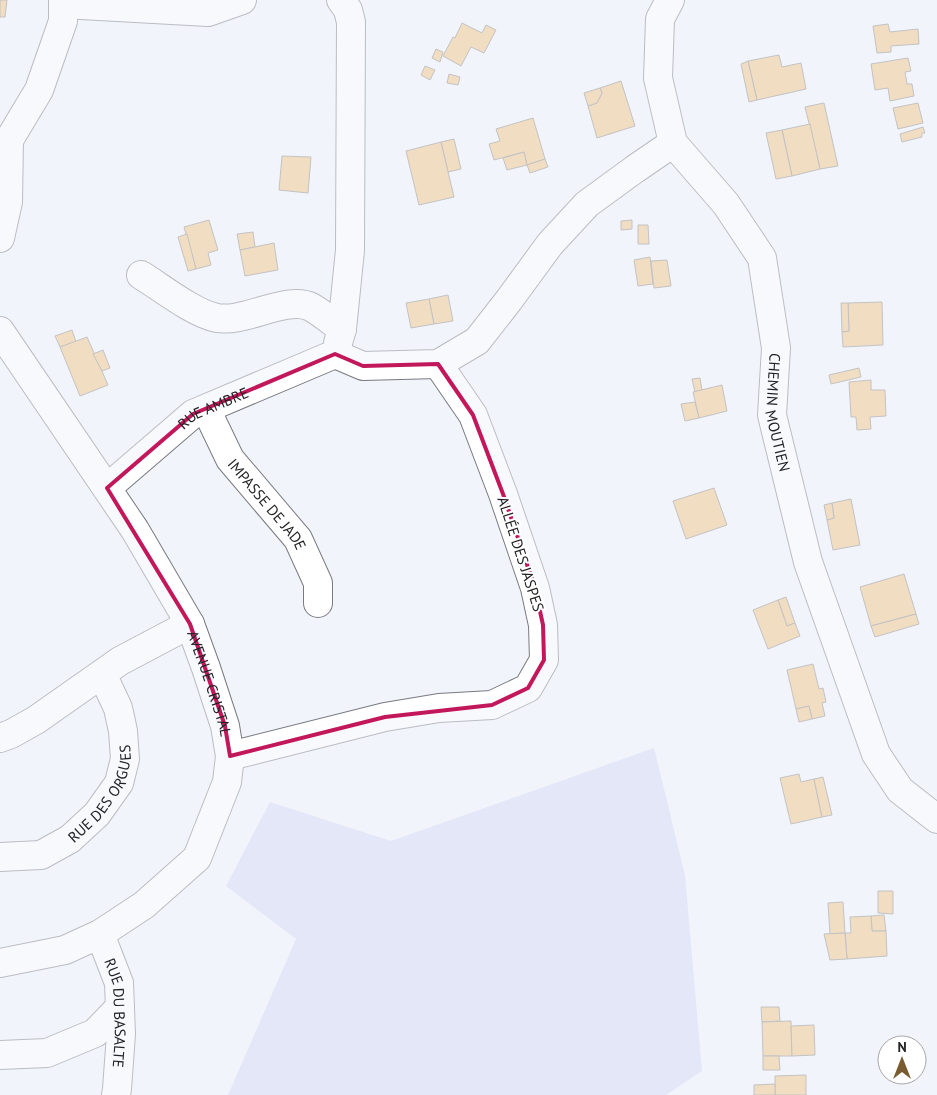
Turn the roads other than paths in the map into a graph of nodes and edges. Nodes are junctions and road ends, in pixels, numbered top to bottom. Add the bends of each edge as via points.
1 (242, 0) edge
2 (341, 0) edge
3 (670, 0) edge
4 (63, 2) edge
5 (5, 143) edge
6 (673, 143) junction
7 (0, 238) edge
8 (141, 275) dead end
9 (0, 331) edge
10 (339, 342) junction
11 (438, 364) junction
12 (206, 409) junction
13 (107, 488) junction
14 (318, 603) dead end
15 (190, 624) junction
16 (102, 674) junction
17 (0, 738) edge
18 (230, 756) junction
19 (937, 818) edge
20 (0, 857) edge
21 (100, 934) junction
22 (0, 963) edge
23 (120, 1007) junction
24 (0, 1056) edge
25 (116, 1095) edge

1 - 4 street via 208,12
2 - 10 street via 351,22 350,250
3 - 6 street, CHEMIN MOUTIEN via 660,20 658,78
4 - 5 street via 63,21 39,90
5 - 7 street via 8,202
6 - 11 street via 587,204 550,244 477,341
6 - 19 street, CHEMIN MOUTIEN via 726,204 762,258 776,348 772,415 808,562 876,754 900,790
8 - 10 street via 199,312 217,318 231,319 298,303 310,307
9 - 13 street, AVENUE CRISTAL
10 - 11 street via 363,366
10 - 12 street, RUE AMBRE
11 - 18 street, ALLÉE DES JASPES via 473,415 502,494 535,588 543,625 544,660 528,688 492,705 439,708 385,717
12 - 13 street, RUE AMBRE via 193,414
12 - 14 street, IMPASSE DE JADE via 230,459 298,539 318,583
13 - 15 street, AVENUE CRISTAL
15 - 16 street
15 - 18 street, AVENUE CRISTAL via 225,726
16 - 17 street via 36,720
16 - 20 street, RUE DES ORGUES via 118,708 123,731 125,759 119,783 97,814 70,839 41,855
18 - 21 street, AVENUE CRISTAL via 227,782 197,858 144,905
21 - 22 street, AVENUE CRISTAL via 65,950
21 - 23 street, RUE DU BASALTE via 119,983
23 - 24 street via 95,1034 47,1052
23 - 25 street, RUE DU BASALTE

